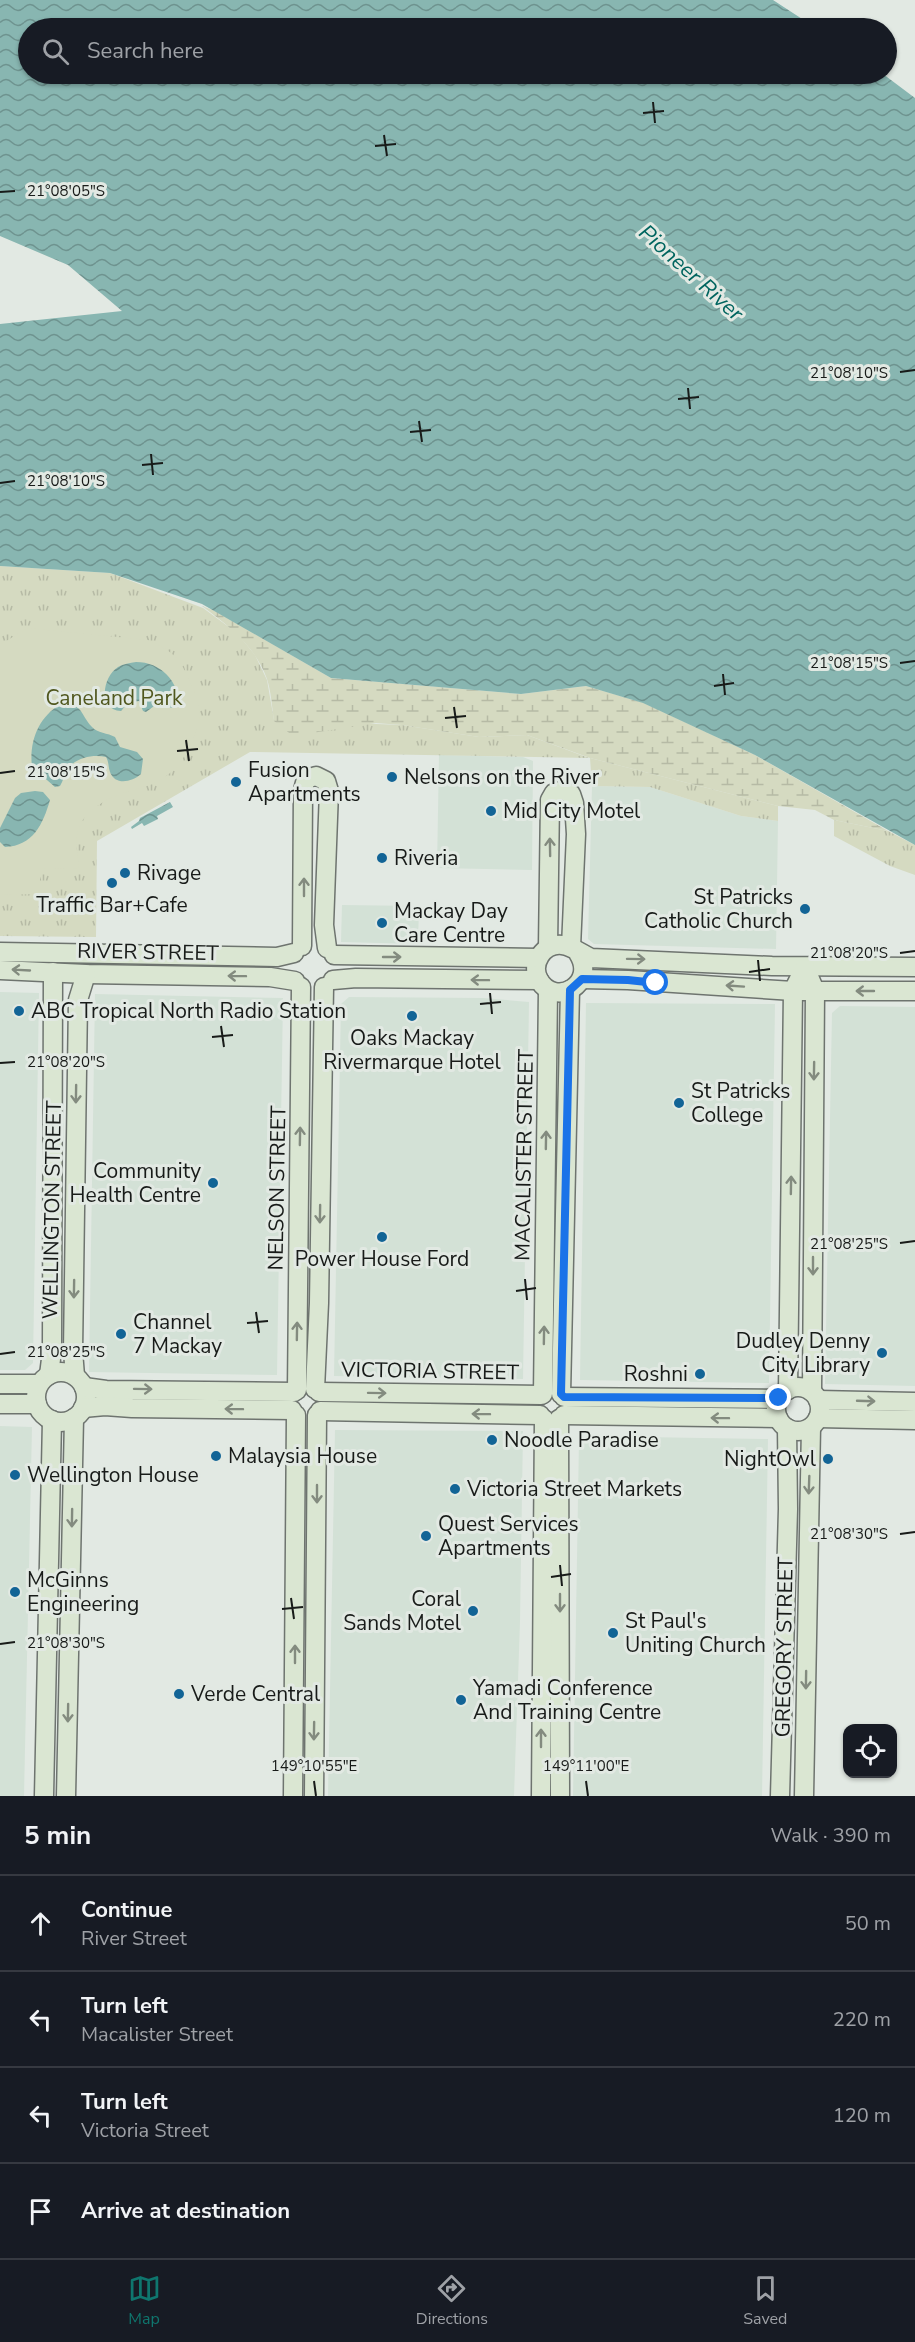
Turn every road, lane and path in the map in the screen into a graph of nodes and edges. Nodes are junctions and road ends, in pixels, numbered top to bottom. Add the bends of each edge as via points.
1 (550, 872) junction
2 (573, 874) junction
3 (298, 949) junction
4 (575, 950) junction
5 (330, 951) junction
6 (0, 952) edge
7 (543, 953) junction
8 (805, 967) junction
9 (915, 968) edge
10 (0, 970) edge
11 (54, 972) junction
12 (86, 974) junction
13 (328, 983) junction
14 (298, 984) junction
15 (544, 985) junction
16 (576, 985) junction
17 (793, 991) junction
18 (815, 991) junction
19 (915, 991) edge
20 (792, 1028) junction
21 (815, 1028) junction
22 (44, 1380) junction
23 (80, 1382) junction
24 (0, 1384) edge
25 (542, 1394) junction
26 (783, 1394) junction
27 (302, 1398) junction
28 (915, 1402) edge
29 (0, 1404) edge
30 (37, 1404) junction
31 (815, 1409) junction
32 (555, 1410) junction
33 (79, 1413) junction
34 (318, 1413) junction
35 (52, 1420) junction
36 (915, 1420) edge
37 (783, 1423) junction
38 (304, 1794) edge
39 (550, 1794) edge
40 (44, 1796) edge
41 (66, 1796) edge
42 (780, 1796) edge
43 (804, 1796) edge

1 - 2 street
1 -> 2 street via 550,800 554,793 563,790 571,794 574,803
1 - 7 street
2 - 4 street
3 - 5 street via 315,943
3 -> 5 street via 303,790 306,779 316,776 326,781 329,791 324,925
3 - 6 street, RIVER STREET via 277,957
3 - 14 street via 290,967
4 - 7 street via 556,945
4 -> 8 street via 591,958
4 - 16 street via 584,965
5 -> 7 street
5 - 13 street via 336,967
7 - 15 street via 536,973
8 - 9 street
8 - 17 street
8 - 18 street, GREGORY STREET
11 -> 10 street, RIVER STREET
11 - 12 street, RIVER STREET
11 - 22 street, WELLINGTON STREET via 52,1351
14 -> 12 street, RIVER STREET via 270,977
12 -> 23 street, WELLINGTON STREET via 78,1000 73,1351
13 - 14 street via 317,990
15 -> 13 street via 356,978
13 -> 27 street, NELSON STREET via 319,1303
27 -> 14 street, NELSON STREET
15 - 16 street via 559,993
25 -> 15 street, MACALISTER STREET
17 -> 16 street via 628,980
16 - 32 street, MACALISTER STREET
17 - 18 street
17 - 20 street
19 -> 18 street
18 - 21 street, GREGORY STREET
20 - 21 street via 804,1021
26 -> 20 street
21 -> 31 street, GREGORY STREET
22 - 23 street via 62,1372
22 - 24 street
22 - 30 street
23 -> 27 street, VICTORIA STREET via 106,1390
23 - 33 street via 86,1395
27 -> 25 street, VICTORIA STREET
25 - 32 street, VICTORIA STREET via 550,1391
26 - 31 street via 800,1388
26 - 32 street, VICTORIA STREET
26 - 37 street via 777,1412
27 -> 33 street, VICTORIA STREET via 132,1408 105,1406
27 - 34 street, VICTORIA STREET via 306,1418
38 -> 27 street, NELSON STREET
31 -> 28 street
29 - 30 street
30 - 35 street
31 - 36 street
31 - 37 street via 799,1431
31 -> 43 street, GREGORY STREET
32 -> 34 street, VICTORIA STREET
37 -> 32 street, VICTORIA STREET
32 - 39 street, MACALISTER STREET
33 - 35 street via 67,1421
33 -> 41 street
34 -> 38 street, NELSON STREET
35 - 40 street
37 - 42 street, GREGORY STREET via 788,1509

